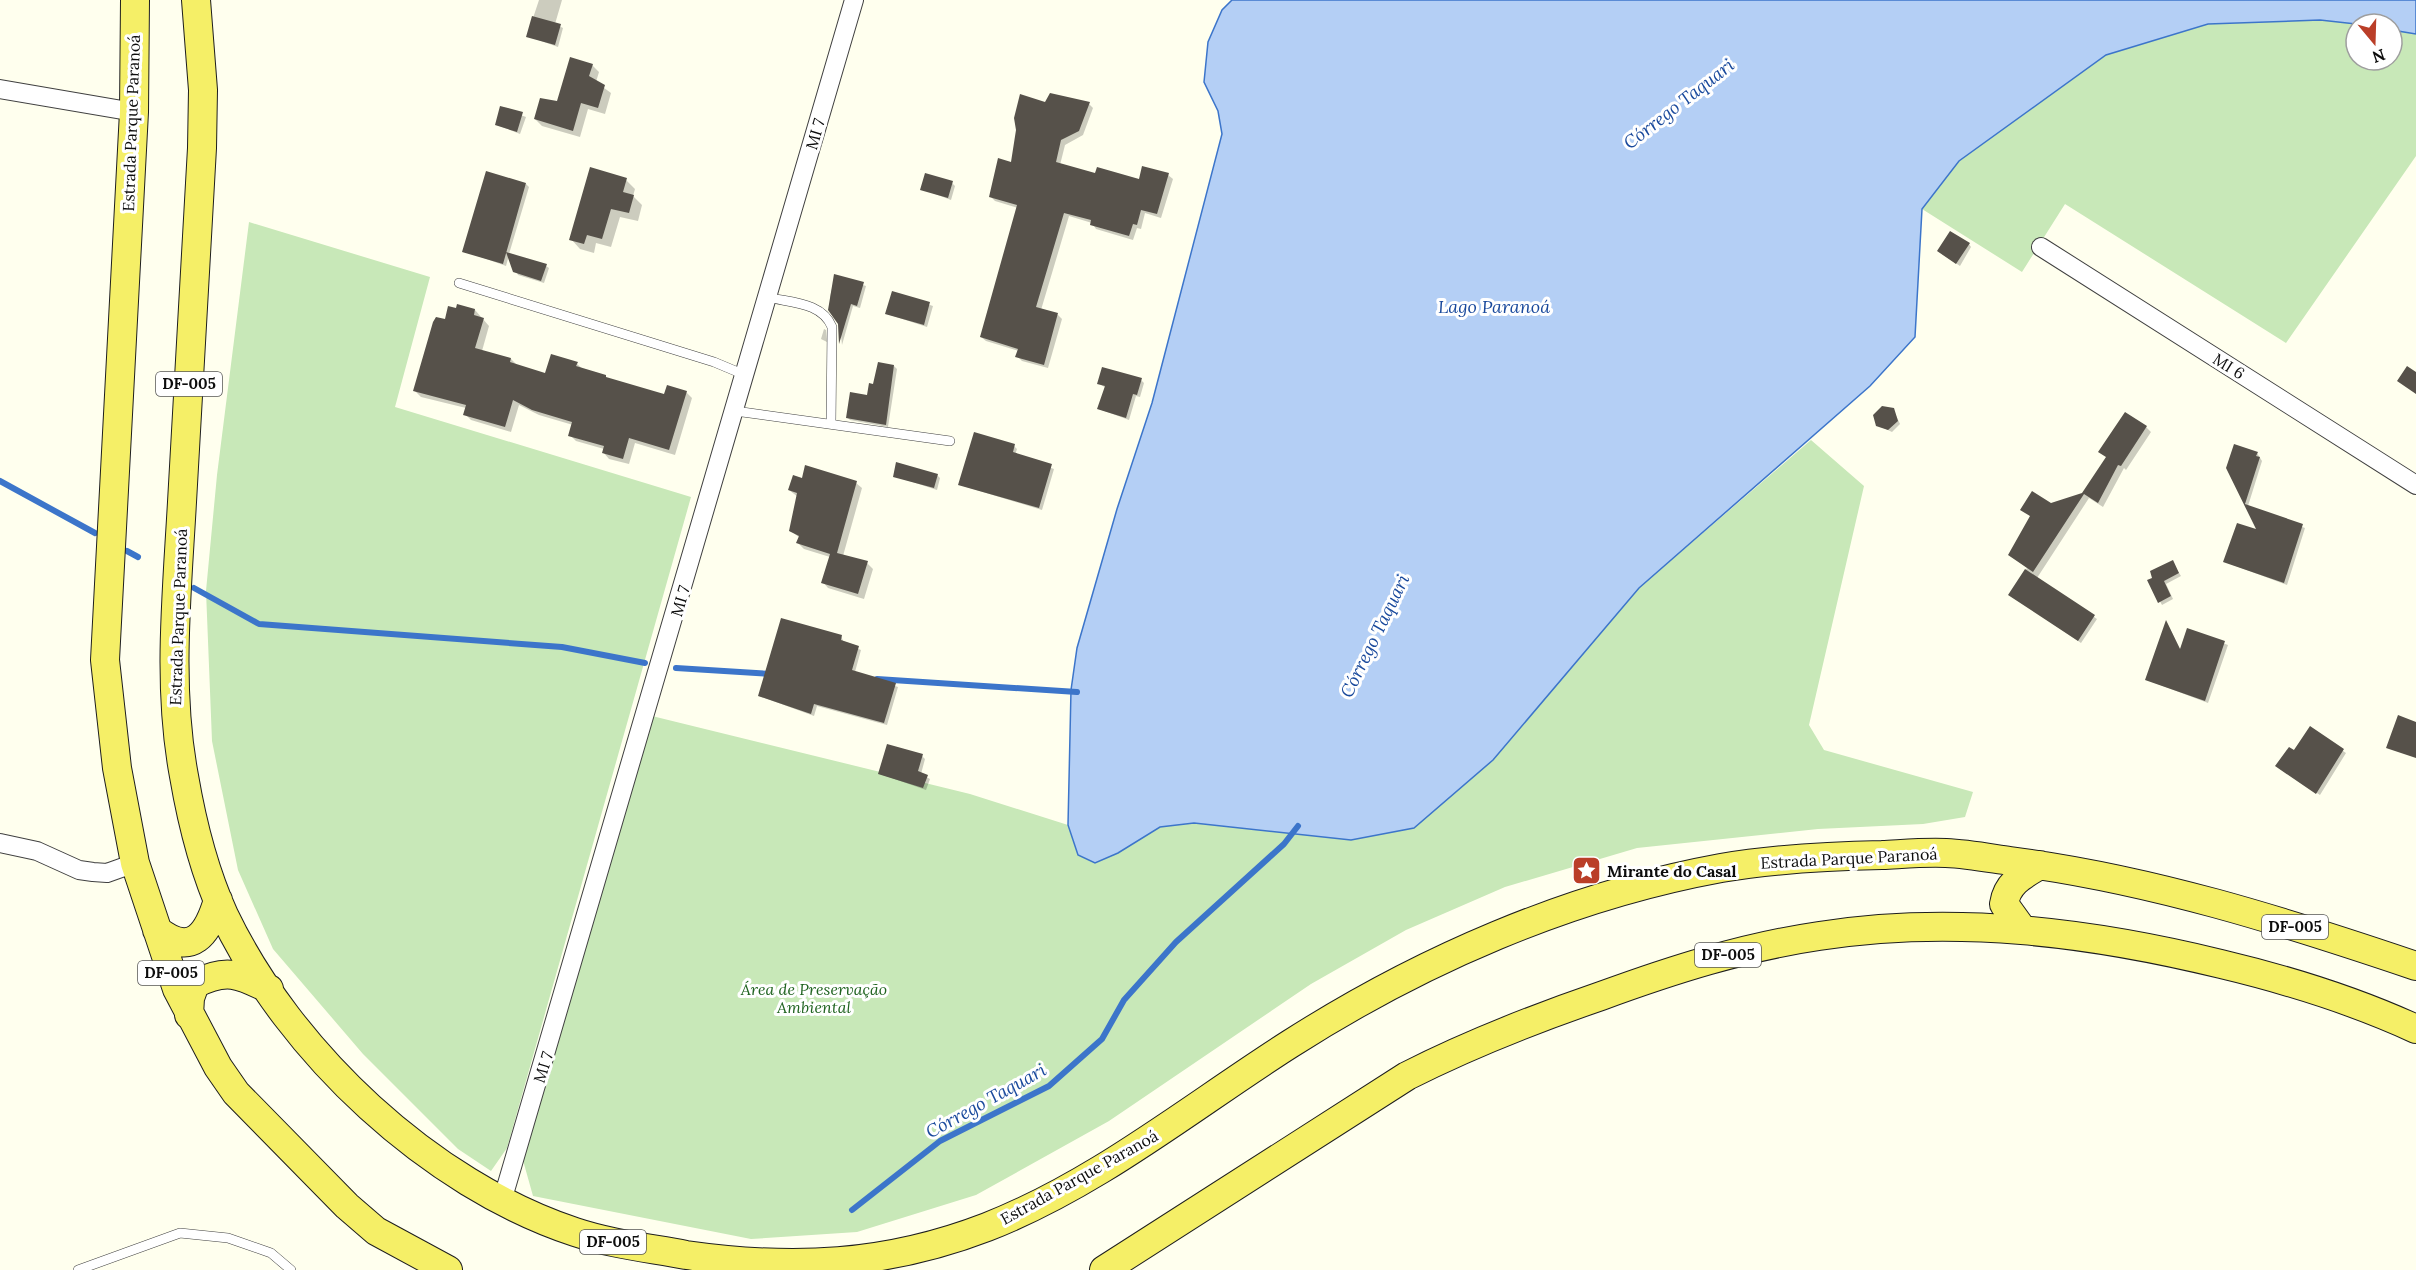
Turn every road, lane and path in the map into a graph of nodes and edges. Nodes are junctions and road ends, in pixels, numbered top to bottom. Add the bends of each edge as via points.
1 (135, 0) edge
2 (196, 0) edge
3 (854, 0) edge
4 (0, 89) edge
5 (134, 112) junction
6 (2041, 247) dead end
7 (459, 283) dead end
8 (767, 297) junction
9 (745, 375) junction
10 (735, 411) junction
11 (831, 424) junction
12 (950, 441) dead end
13 (2416, 485) edge
14 (0, 843) edge
15 (135, 863) junction
16 (2040, 865) junction
17 (218, 900) junction
18 (2022, 929) junction
19 (157, 930) junction
20 (2416, 966) edge
21 (269, 989) junction
22 (189, 1015) junction
23 (2416, 1029) edge
24 (502, 1201) junction
25 (1151, 1242) junction
26 (78, 1270) edge
27 (291, 1270) edge
28 (448, 1270) edge
29 (1104, 1270) edge
30 (1131, 1270) edge

1 - 5 main road, Estrada Parque Paranoá / DF-005
2 - 17 main road, Estrada Parque Paranoá / DF-005 via 202,148 174,697 189,803
3 - 8 street, MI 7
4 - 5 street
5 - 15 main road, Estrada Parque Paranoá / DF-005 via 105,660 117,768
6 - 13 street, MI 6
7 - 9 lane
8 - 9 street, MI 7
8 - 11 lane via 816,308 827,316 832,327
9 - 10 street, MI 7
10 - 11 lane
10 - 24 street, MI 7
11 - 12 lane
14 - 15 street via 37,851 79,870 107,873
15 - 19 main road, Estrada Parque Paranoá / DF-005
16 - 18 main road via 2019,878 2005,896 2004,904
16 - 20 main road, Estrada Parque Paranoá / DF-005 via 2192,896
16 - 24 main road, Estrada Parque Paranoá / DF-005 via 1946,853 1803,858 1721,868 1658,882 1526,922 1370,997 1292,1042 1153,1137 1056,1194 995,1224 884,1258 779,1266 703,1257 572,1231
17 - 19 main road via 207,929 194,940 176,942
17 - 21 main road, Estrada Parque Paranoá / DF-005
18 - 23 main road, DF-005 via 2109,939 2290,981
18 - 25 main road, DF-005 via 1916,928 1820,936 1717,957 1521,1024 1407,1076
19 - 22 main road, Estrada Parque Paranoá / DF-005
21 - 22 main road via 245,977 211,975 195,984
21 - 24 main road, Estrada Parque Paranoá / DF-005 via 304,1036 390,1127 420,1151
22 - 28 main road, Estrada Parque Paranoá / DF-005 via 236,1093 307,1168 376,1231
25 - 29 main road, DF-005
25 - 30 street
26 - 27 lane via 180,1233 228,1239 271,1253

